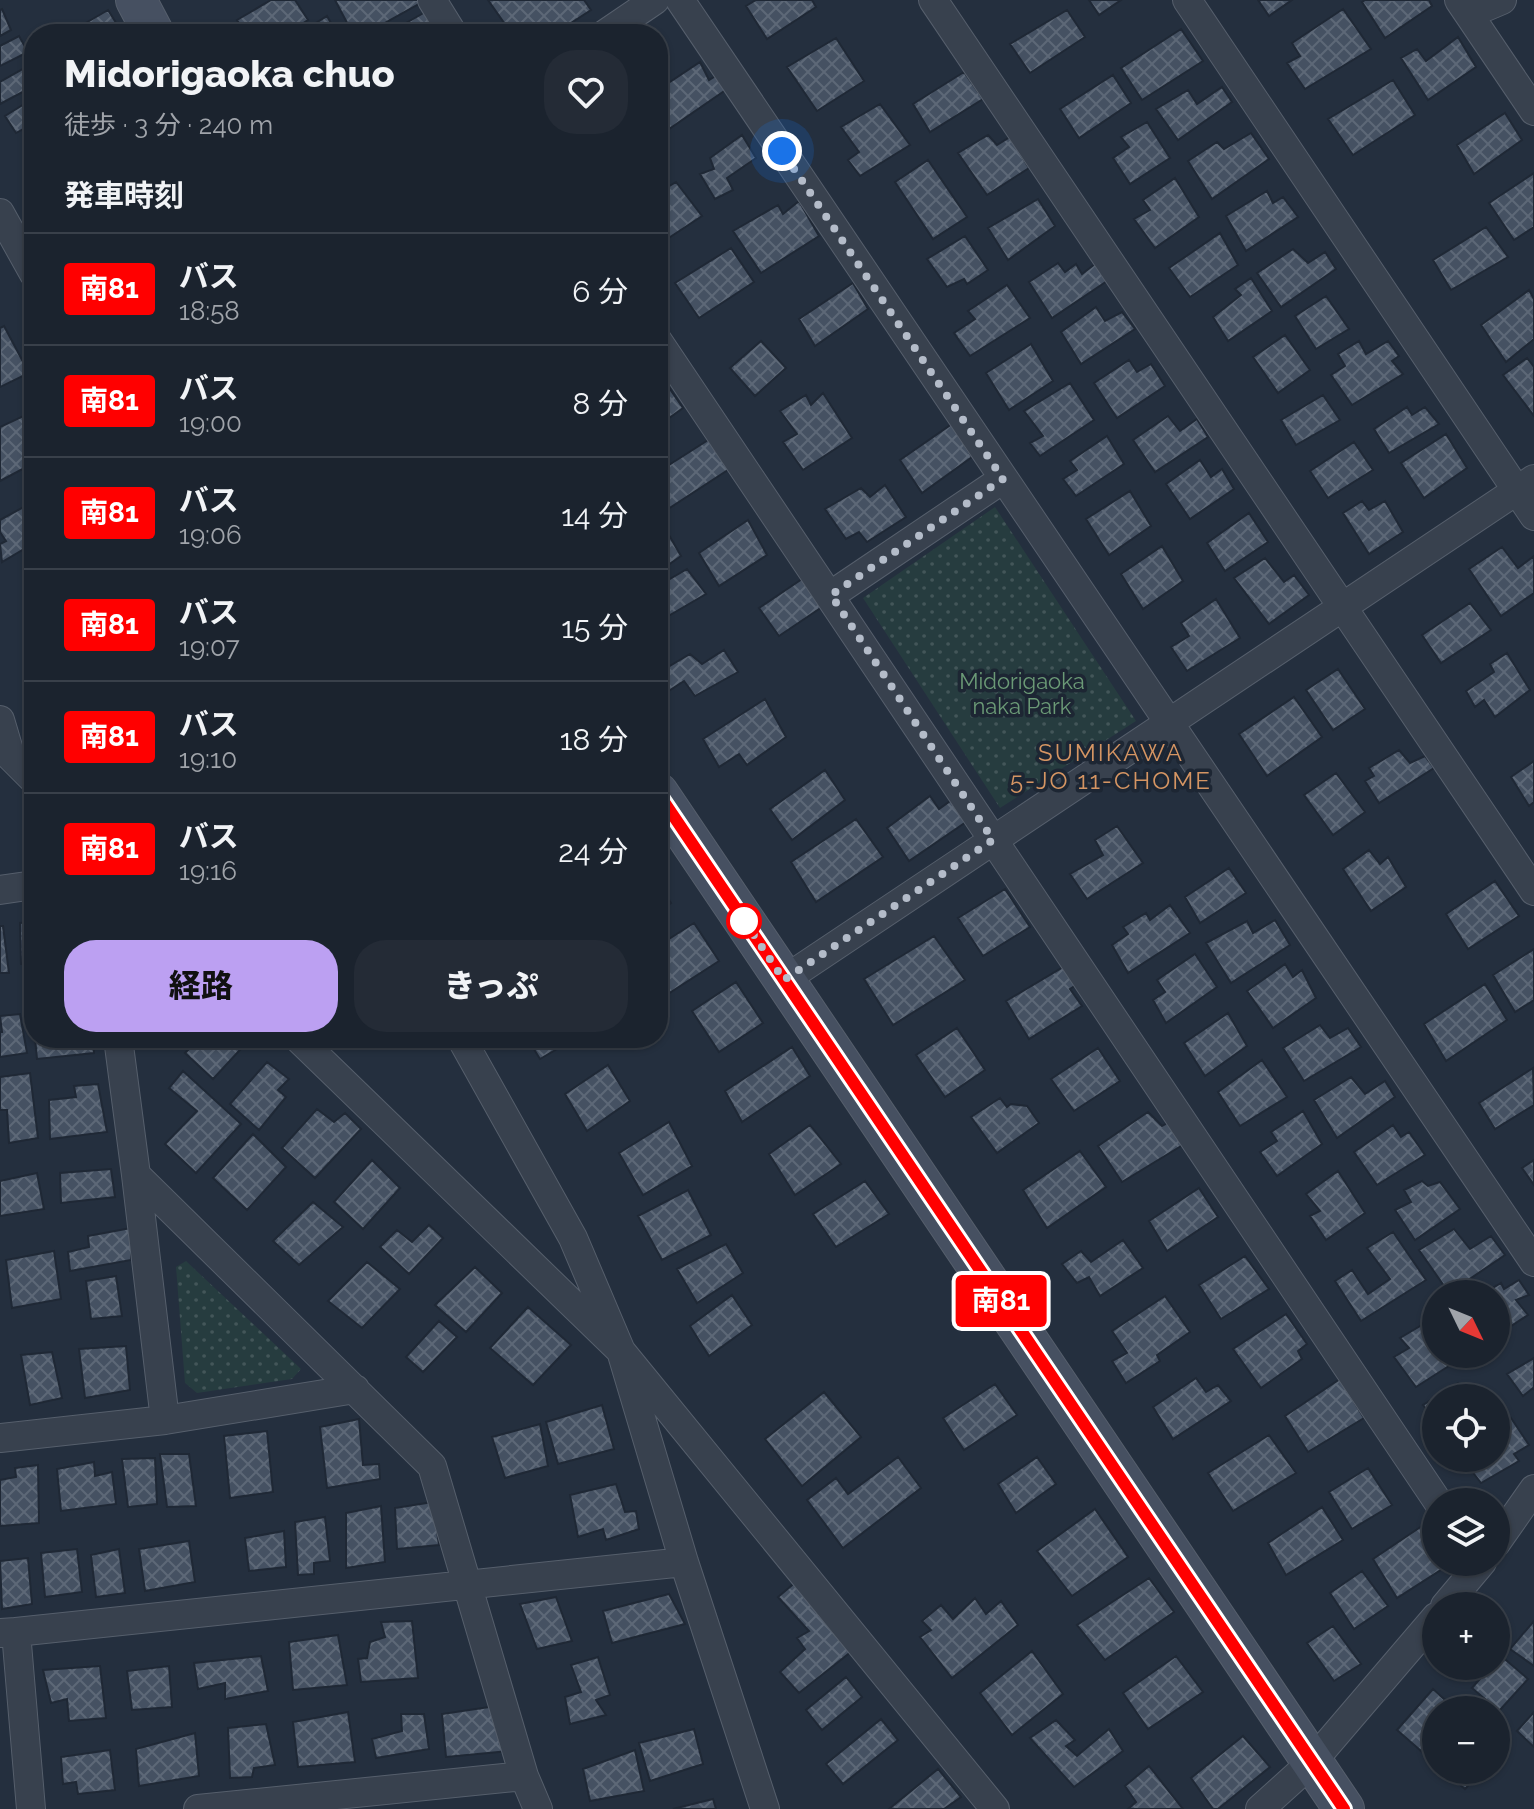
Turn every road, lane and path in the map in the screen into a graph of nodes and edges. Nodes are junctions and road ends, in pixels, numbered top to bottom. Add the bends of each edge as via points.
1 (136, 0) edge
2 (432, 0) edge
3 (655, 0) edge
4 (680, 0) edge
5 (933, 0) edge
6 (1187, 0) edge
7 (1502, 0) edge
8 (1464, 7) edge
9 (149, 24) edge
10 (447, 24) edge
11 (620, 24) edge
12 (1534, 111) edge
13 (0, 213) edge
14 (24, 256) edge
15 (668, 356) edge
16 (1003, 479) junction
17 (1525, 485) edge
18 (1534, 516) edge
19 (831, 595) junction
20 (1341, 606) junction
21 (0, 720) edge
22 (1169, 721) junction
23 (24, 770) edge
24 (668, 808) edge
25 (993, 840) junction
26 (24, 886) edge
27 (0, 890) edge
28 (1534, 891) edge
29 (784, 980) junction
30 (119, 1048) edge
31 (308, 1048) edge
32 (467, 1048) edge
33 (136, 1175) junction
34 (1534, 1262) edge
35 (621, 1351) junction
36 (355, 1389) junction
37 (165, 1420) junction
38 (0, 1438) edge
39 (1429, 1488) edge
40 (1534, 1489) edge
41 (1510, 1522) edge
42 (684, 1562) junction
43 (1469, 1576) edge
44 (468, 1585) junction
45 (1456, 1592) edge
46 (8, 1632) edge
47 (1422, 1633) edge
48 (1312, 1762) junction
49 (524, 1776) junction
50 (31, 1809) edge
51 (198, 1809) edge
52 (538, 1809) edge
53 (765, 1809) edge
54 (995, 1809) edge
55 (1260, 1809) edge
56 (1344, 1809) edge

1 - 9 street
2 - 10 street
3 - 11 street
4 - 16 street
5 - 20 street
6 - 17 street
7 - 8 street
8 - 12 street
13 - 14 street
15 - 19 street
16 - 19 street
16 - 22 street
17 - 18 street
17 - 20 street
19 - 25 street
20 - 22 street
20 - 28 street
21 - 23 street via 11,757
22 - 25 street
22 - 34 street
24 - 29 street
25 - 29 street
25 - 39 street
26 - 27 street
29 - 48 street
30 - 33 street
31 - 35 street
32 - 35 street via 573,1238
33 - 36 street
33 - 37 street
35 - 42 street
35 - 54 street
36 - 37 street
36 - 44 street via 432,1466
37 - 38 street
40 - 41 street
42 - 44 street
42 - 53 street
43 - 45 street
44 - 46 street
44 - 49 street
46 - 50 street
47 - 48 street
48 - 55 street
48 - 56 street
49 - 51 street
49 - 52 street

